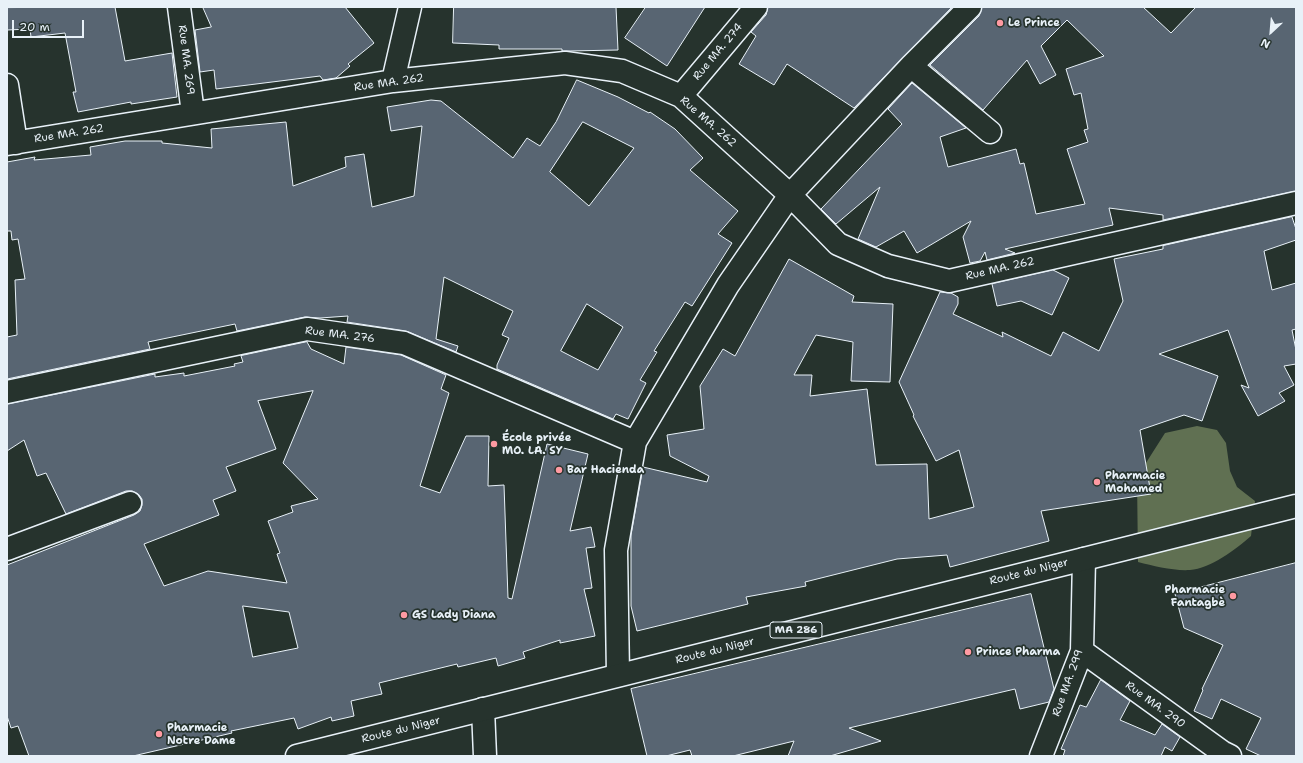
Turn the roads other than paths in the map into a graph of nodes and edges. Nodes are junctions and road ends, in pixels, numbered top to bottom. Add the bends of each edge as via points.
1 (179, 7) edge
2 (410, 7) edge
3 (756, 7) edge
4 (970, 7) edge
5 (911, 66) junction
6 (393, 81) junction
7 (7, 85) edge
8 (681, 96) junction
9 (193, 113) junction
10 (990, 132) dead end
11 (12, 143) edge
12 (790, 195) junction
13 (1296, 203) edge
14 (7, 392) edge
15 (635, 442) junction
16 (130, 503) dead end
17 (1296, 506) edge
18 (7, 549) edge
19 (1084, 559) junction
20 (1082, 651) junction
21 (618, 675) junction
22 (483, 709) junction
23 (297, 756) edge
24 (485, 756) edge
25 (1041, 756) edge
26 (1230, 756) edge

1 - 9 street, Rue MA. 269
2 - 6 street
3 - 8 street, Rue MA. 274
4 - 5 street
5 - 10 street
5 - 12 street
6 - 8 street, Rue MA. 262 via 565,63 622,71
6 - 9 street, Rue MA. 262
7 - 11 street
8 - 12 street, Rue MA. 262
9 - 11 street, Rue MA. 262
12 - 13 street, Rue MA. 262 via 838,244 888,266 949,281
12 - 15 street via 728,285
14 - 15 street, Rue MA. 276 via 307,329 404,343
15 - 21 street via 616,550
16 - 18 street
17 - 19 street, Route du Niger / MA 286
19 - 20 street, Rue MA. 299
19 - 21 street, Route du Niger / MA 286
20 - 25 street, Rue MA. 299
20 - 26 street, Rue MA. 290
21 - 22 street, Route du Niger / MA 286
22 - 23 street, Route du Niger / MA 286
22 - 24 street

